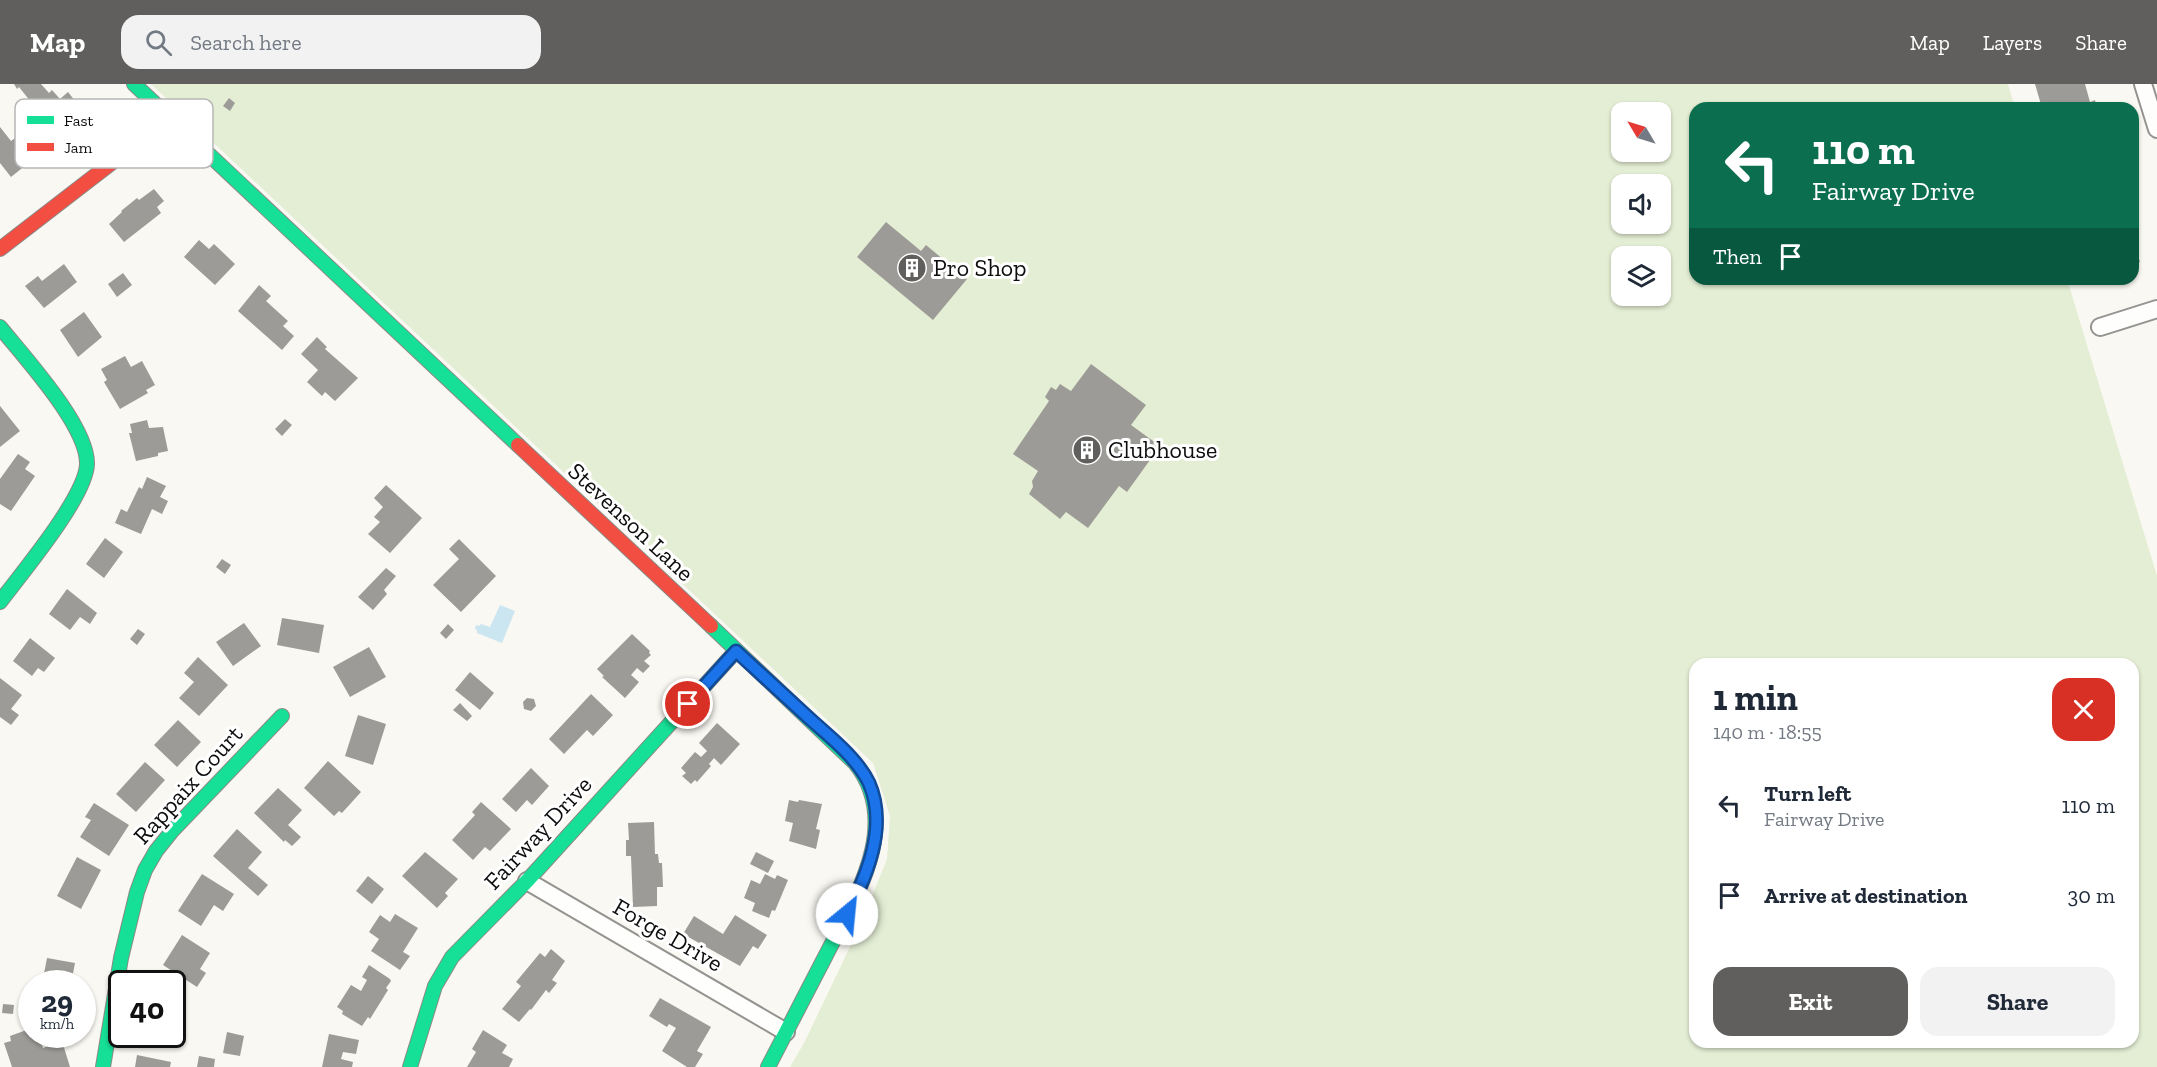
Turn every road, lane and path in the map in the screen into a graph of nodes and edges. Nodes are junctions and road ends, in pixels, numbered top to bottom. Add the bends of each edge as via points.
1 (134, 84) edge
2 (2143, 84) edge
3 (151, 99) edge
4 (2157, 126) edge
5 (213, 157) edge
6 (105, 168) edge
7 (0, 249) edge
8 (2157, 309) edge
9 (0, 327) edge
10 (2100, 327) dead end
11 (0, 602) edge
12 (736, 651) junction
13 (282, 716) dead end
14 (526, 881) junction
15 (786, 1032) junction
16 (103, 1067) edge
17 (410, 1067) edge
18 (768, 1067) edge

1 - 3 street, Stevenson Lane
2 - 4 street
5 - 12 street, Stevenson Lane
6 - 7 street
8 - 10 street
9 - 11 street via 74,424 87,465 83,484 71,506
12 - 14 street, Fairway Drive
12 - 15 street, Stevenson Lane via 852,760 868,783 874,802 872,854 863,884
13 - 16 street, Rappaix Court via 172,831 145,870 121,958
14 - 15 street, Forge Drive
14 - 17 street, Fairway Drive via 452,957 435,986
15 - 18 street, Stevenson Lane

